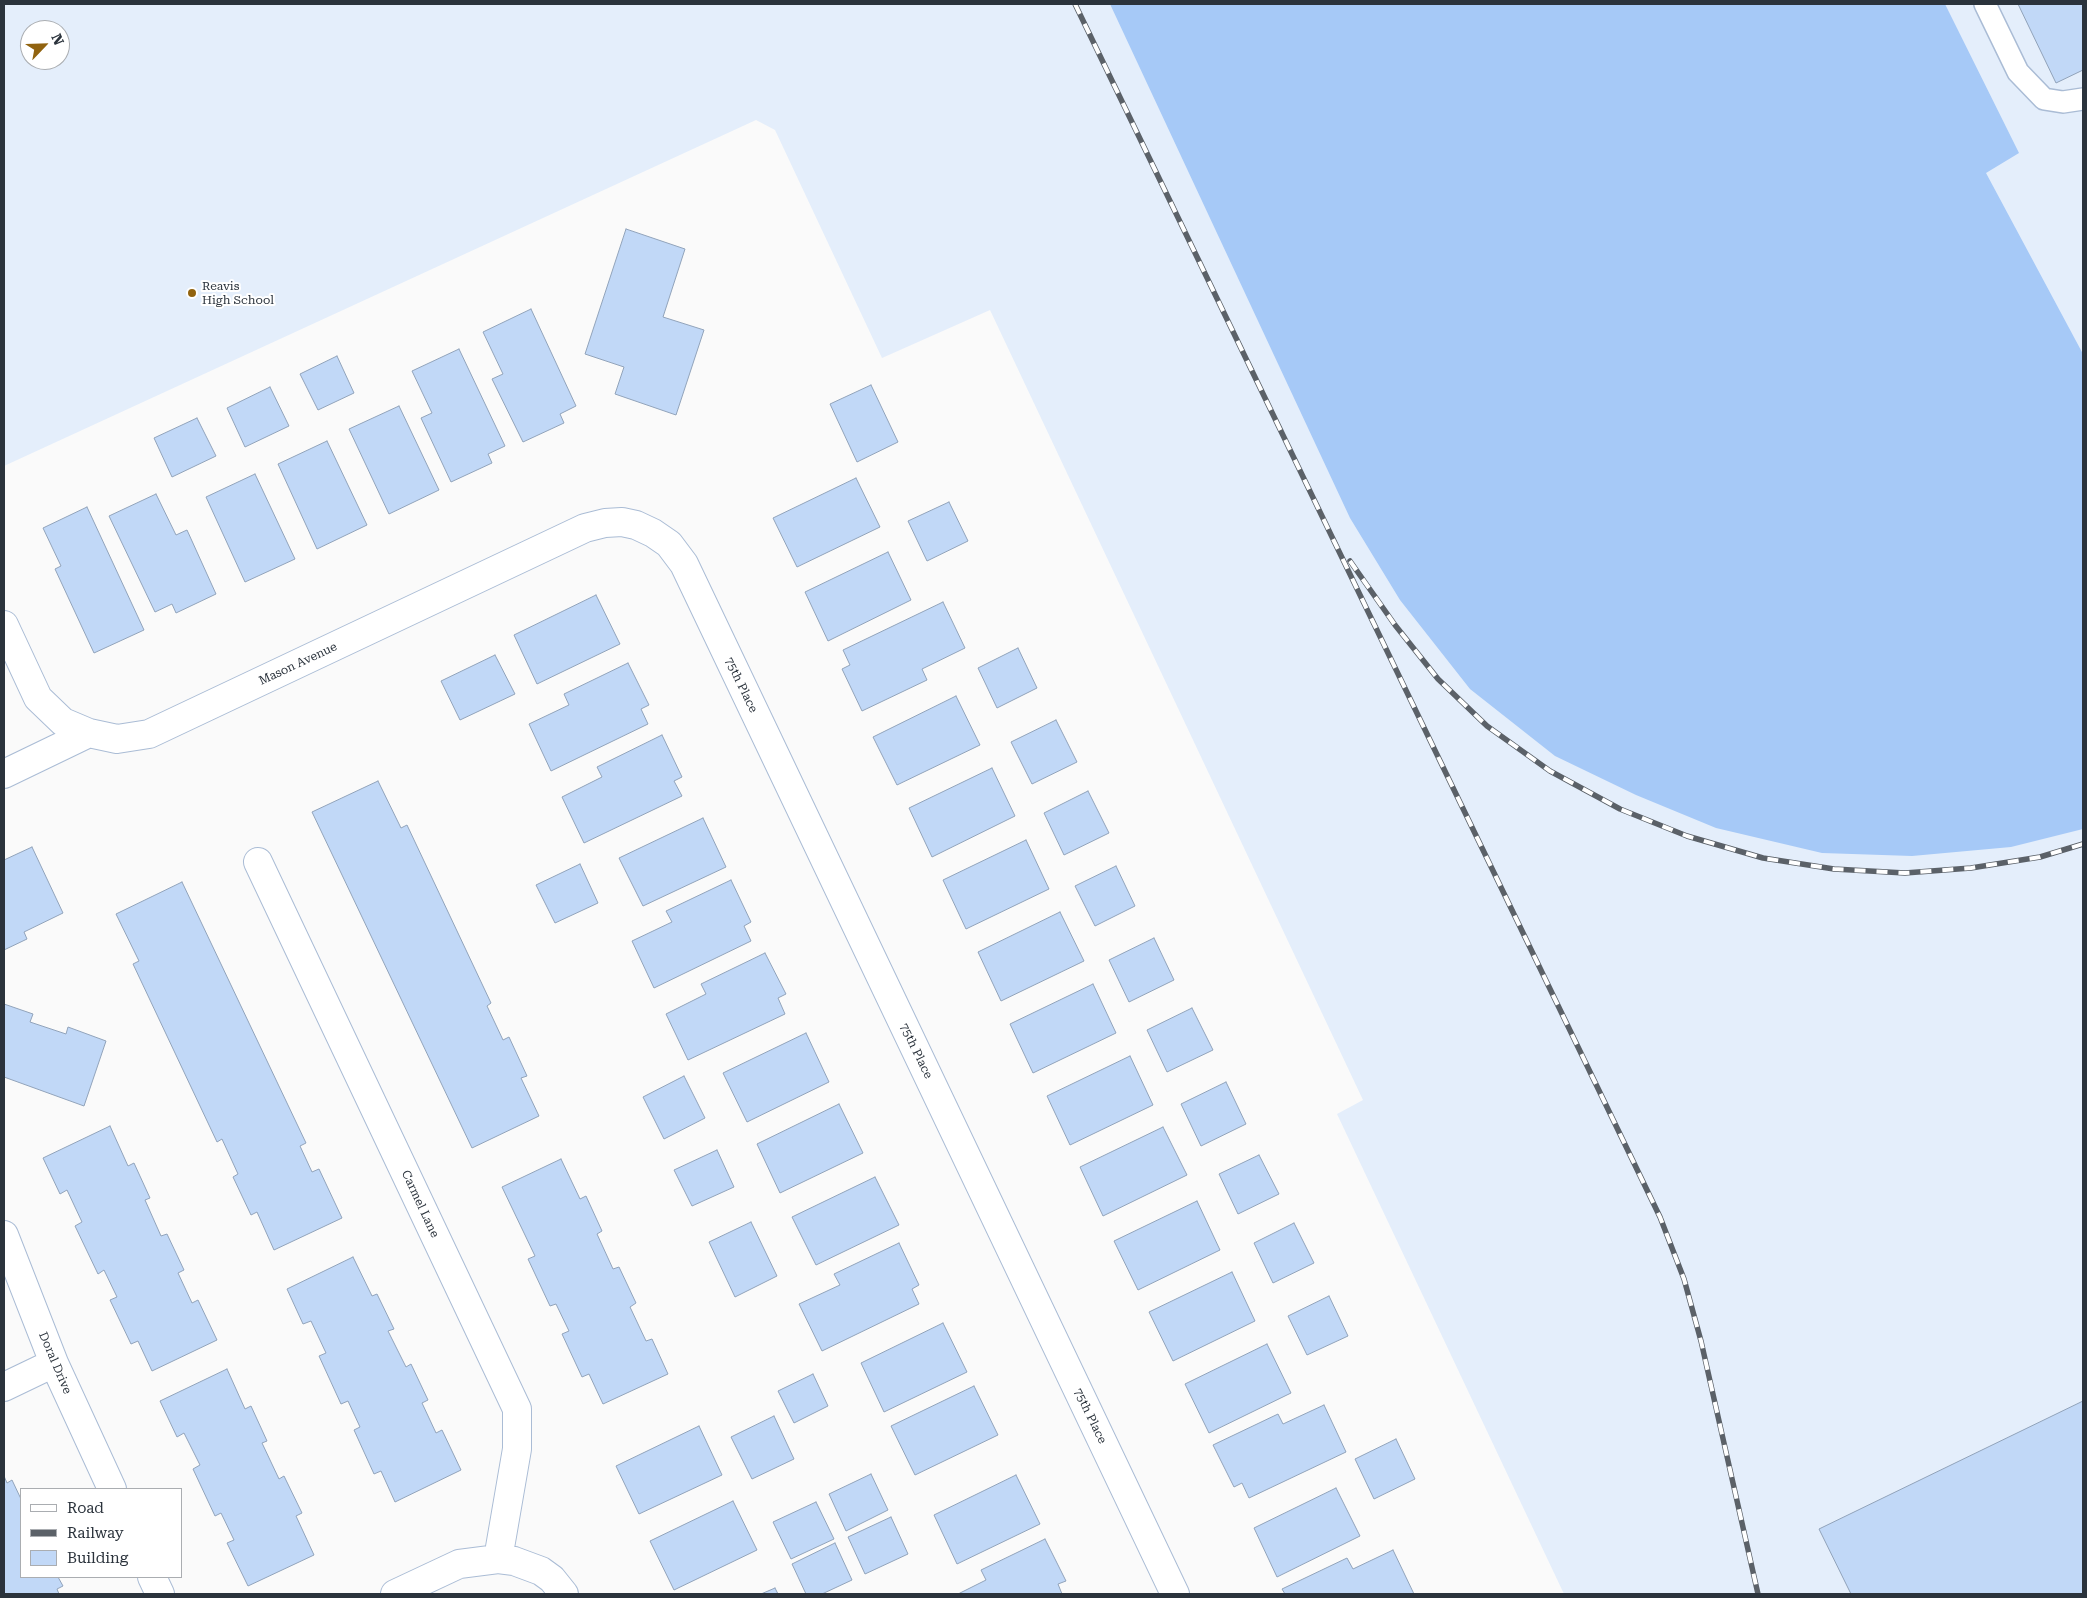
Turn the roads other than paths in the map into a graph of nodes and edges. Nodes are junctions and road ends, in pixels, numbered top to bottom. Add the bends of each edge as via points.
1 (1985, 4) edge
2 (2083, 99) edge
3 (636, 525) joint
4 (4, 625) edge
5 (89, 733) junction
6 (4, 774) edge
7 (258, 862) dead end
8 (4, 1235) edge
9 (54, 1363) junction
10 (4, 1387) edge
11 (112, 1488) edge
12 (498, 1559) junction
13 (152, 1578) edge
14 (160, 1594) edge
15 (395, 1594) edge
16 (564, 1594) edge
17 (1175, 1594) edge

1 - 2 lane via 2018,72 2044,99 2063,102
3 - 5 street, Mason Avenue via 622,522 585,528 148,734 117,740
3 - 17 street, 75th Place via 668,544 684,564
4 - 5 street, Mason Avenue via 38,698 63,722
5 - 6 street
7 - 12 street, Carmel Lane via 516,1410 517,1448
8 - 9 street, Doral Drive
9 - 10 street
9 - 11 street, Doral Drive
12 - 15 street via 459,1564
12 - 16 street via 541,1571
13 - 14 street

